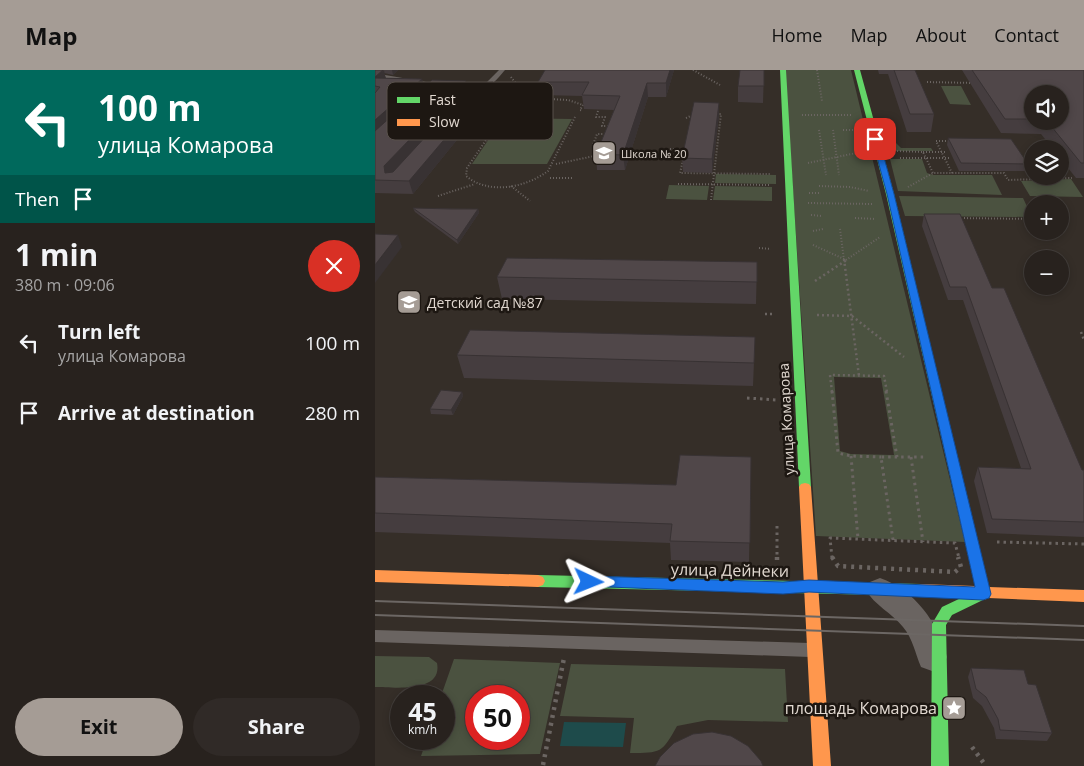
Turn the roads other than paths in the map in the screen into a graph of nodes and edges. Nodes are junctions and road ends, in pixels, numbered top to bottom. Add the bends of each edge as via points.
1 (783, 70) edge
2 (857, 70) edge
3 (504, 72) edge
4 (385, 77) edge
5 (414, 82) edge
6 (491, 82) edge
7 (375, 576) edge
8 (809, 586) junction
9 (880, 590) junction
10 (983, 594) junction
11 (1084, 596) edge
12 (375, 636) edge
13 (815, 649) junction
14 (940, 700) junction
15 (822, 766) edge
16 (940, 766) edge

1 - 8 street, улица Комарова
2 - 10 street via 890,194
3 - 6 lane
4 - 5 lane
7 - 8 street, улица Дейнеки via 783,588
8 - 9 street, улица Дейнеки
8 - 13 street, улица Комарова
9 - 10 street, улица Дейнеки
9 - 14 street via 903,606 922,631 930,646
10 - 11 street, улица Дейнеки
10 - 14 street via 952,607 939,624
12 - 13 lane
13 - 15 street, улица Комарова
14 - 16 street

